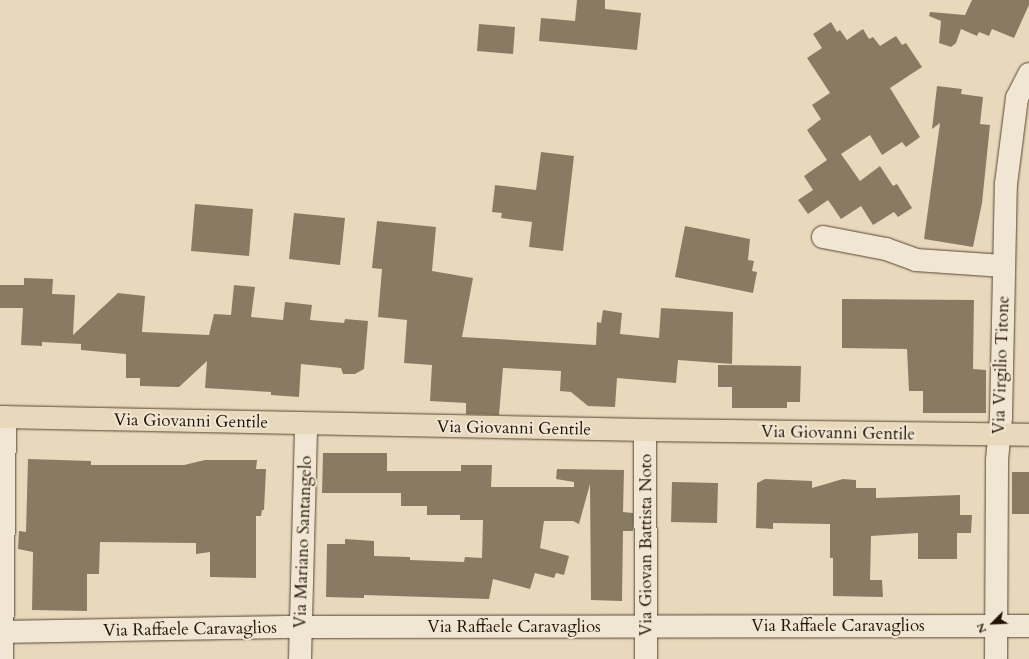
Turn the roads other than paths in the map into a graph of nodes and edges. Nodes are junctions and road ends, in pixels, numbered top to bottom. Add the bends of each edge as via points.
1 (1029, 74) edge
2 (823, 237) dead end
3 (1004, 266) junction
4 (3, 417) edge
5 (306, 424) junction
6 (645, 430) junction
7 (1000, 435) junction
8 (1029, 435) edge
9 (300, 626) junction
10 (996, 626) junction
11 (1029, 626) edge
12 (646, 627) junction
13 (1, 632) edge
14 (2, 659) edge
15 (300, 659) edge
16 (646, 659) edge
17 (996, 659) edge

1 - 3 street, Via Virgilio Titone via 1017,98 1008,169
2 - 3 street via 886,249 916,260
3 - 7 street, Via Virgilio Titone
4 - 5 main road, Via Giovanni Gentile
4 - 13 street
5 - 6 main road, Via Giovanni Gentile
5 - 9 street, Via Mariano Santangelo
6 - 7 main road, Via Giovanni Gentile
6 - 12 street, Via Giovan Battista Noto
7 - 8 main road, Via Giovanni Gentile
7 - 10 street, Via Virgilio Titone via 997,460
9 - 12 street, Via Raffaele Caravaglios
9 - 13 street, Via Raffaele Caravaglios
9 - 15 street, Via Mariano Santangelo
10 - 11 street, Via Raffaele Caravaglios
10 - 12 street, Via Raffaele Caravaglios
10 - 17 street, Via Virgilio Titone
12 - 16 street, Via Giovan Battista Noto
13 - 14 street

